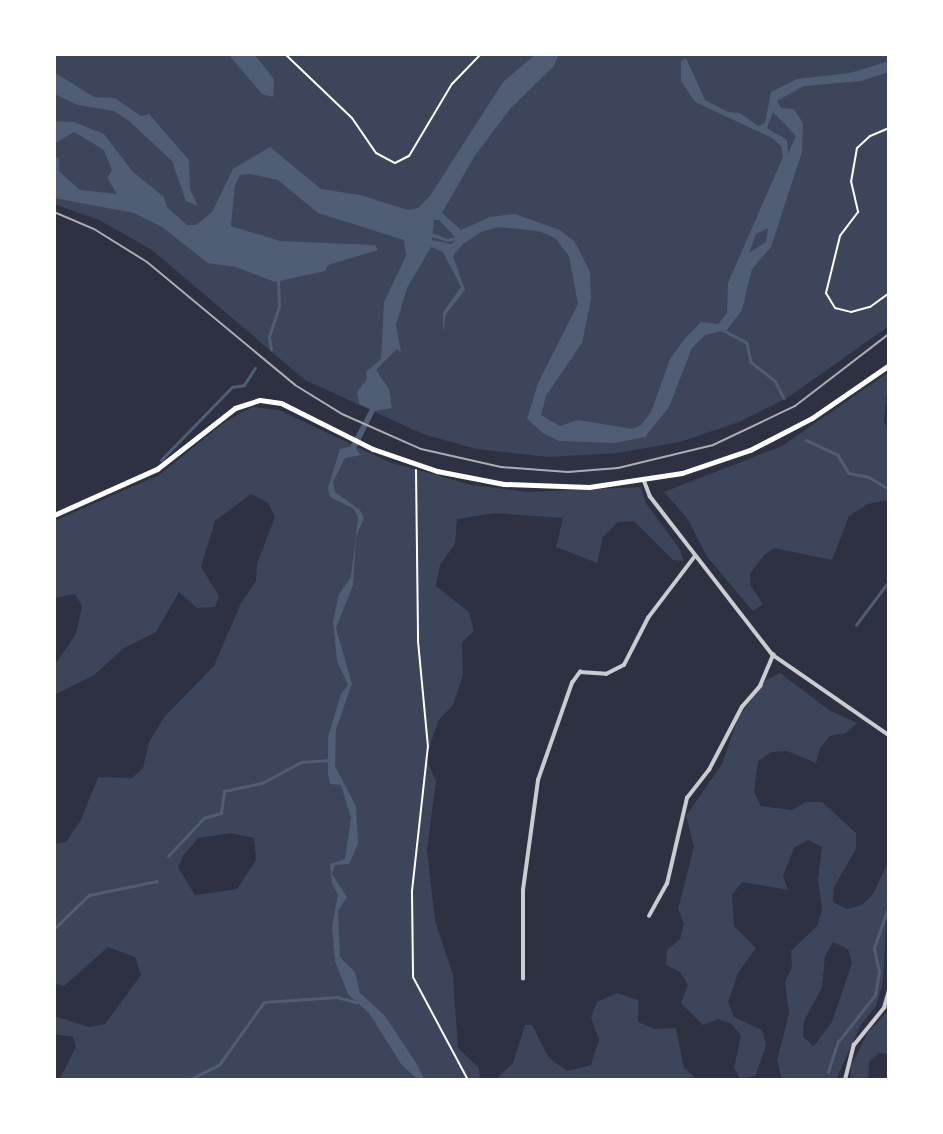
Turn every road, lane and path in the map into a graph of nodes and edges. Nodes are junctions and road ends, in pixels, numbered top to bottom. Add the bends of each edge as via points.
1 (285, 54) edge
2 (481, 54) edge
3 (889, 128) edge
4 (889, 293) edge
5 (889, 365) edge
6 (416, 465) junction
7 (644, 481) junction
8 (54, 515) edge
9 (695, 556) junction
10 (773, 655) junction
11 (889, 734) edge
12 (649, 916) dead end
13 (523, 979) dead end
14 (889, 990) edge
15 (468, 1080) edge
16 (845, 1080) edge

1 - 2 path via 352,118 376,153 395,163 409,156 452,84
3 - 4 path via 857,148 851,181 858,212 840,236 826,293 835,308 852,312 870,307
5 - 7 main road via 772,440 714,463
6 - 7 main road via 474,479 539,487
6 - 8 main road via 350,439 281,403 260,400 235,408 157,469
6 - 15 path via 418,641 428,746 412,892 413,977
7 - 9 street via 649,496
9 - 10 street
9 - 13 street via 648,618 624,665 606,674 580,672 572,683 537,780 536,822 523,890
10 - 11 street
10 - 12 street via 709,770 687,798 667,884
14 - 16 street via 884,1008 854,1045

